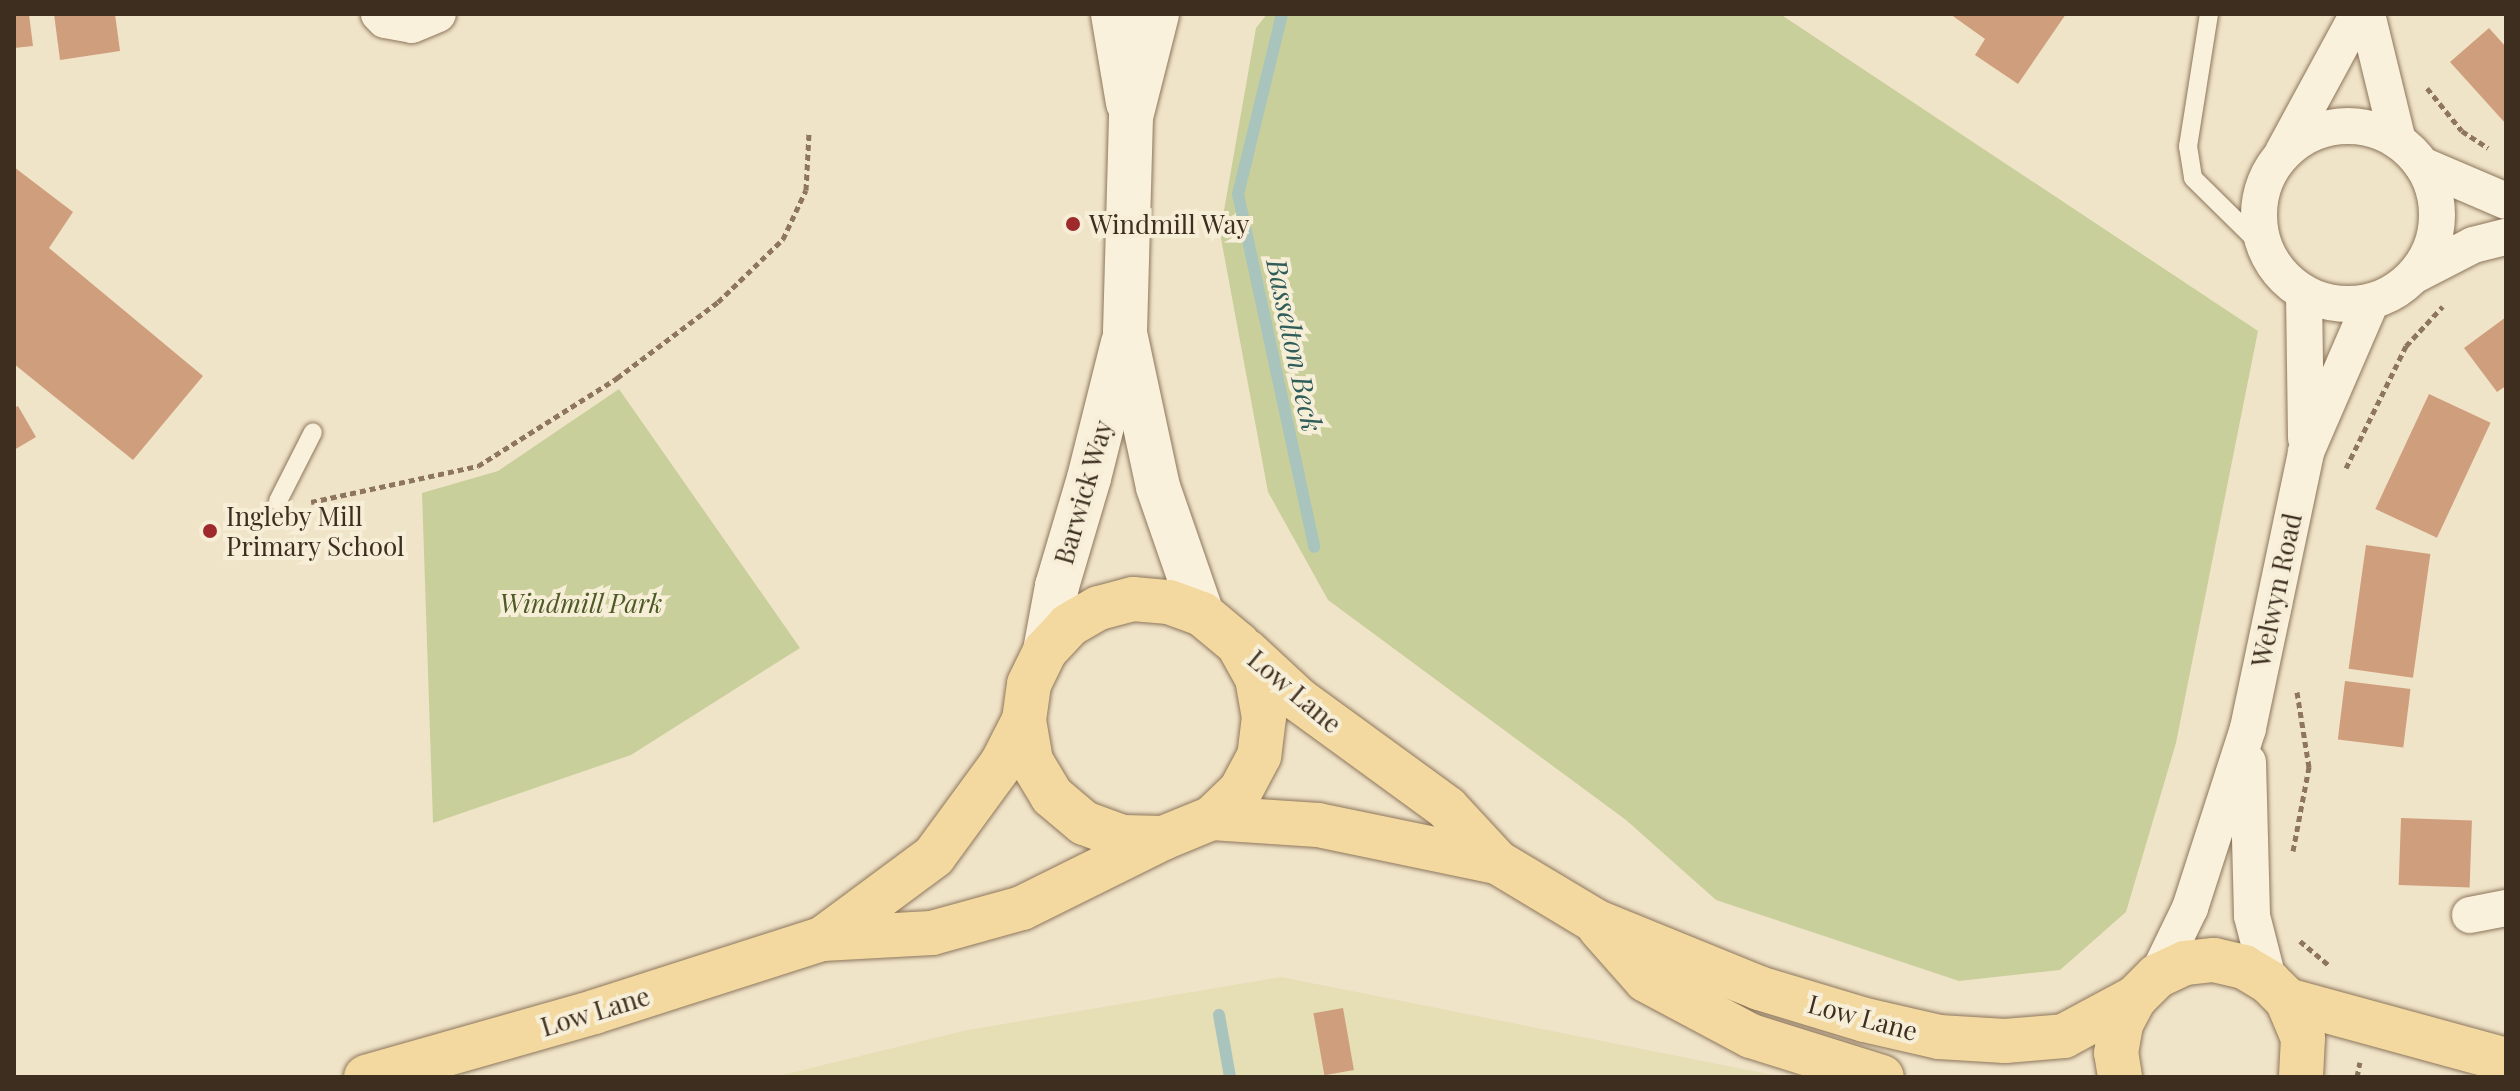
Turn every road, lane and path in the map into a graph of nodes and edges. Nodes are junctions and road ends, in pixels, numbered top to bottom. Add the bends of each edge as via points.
1 (379, 14) edge
2 (438, 14) edge
3 (1113, 14) edge
4 (1157, 14) edge
5 (2209, 14) edge
6 (2358, 14) edge
7 (2367, 14) edge
8 (2424, 84) dead end
9 (1131, 117) junction
10 (809, 133) dead end
11 (2410, 153) junction
12 (2280, 157) junction
13 (2498, 198) edge
14 (2506, 237) edge
15 (2265, 249) junction
16 (2415, 275) junction
17 (2304, 293) junction
18 (2371, 302) junction
19 (2445, 304) dead end
20 (1125, 333) junction
21 (313, 432) dead end
22 (2306, 452) junction
23 (2344, 479) dead end
24 (278, 501) joint
25 (1202, 614) junction
26 (1238, 644) junction
27 (1045, 651) junction
28 (2297, 689) dead end
29 (1024, 720) junction
30 (2248, 728) junction
31 (1212, 818) junction
32 (1163, 838) junction
33 (2292, 860) dead end
34 (1497, 862) junction
35 (2506, 908) edge
36 (2470, 915) dead end
37 (1595, 921) junction
38 (822, 939) junction
39 (2146, 987) junction
40 (2278, 991) junction
41 (2506, 1060) edge
42 (366, 1077) edge
43 (1882, 1077) edge
44 (2120, 1077) edge
45 (2301, 1077) edge

1 - 2 street via 412,25
3 - 9 street, Barwick Way
4 - 9 street, Barwick Way
5 - 15 lane via 2188,146 2193,178
6 - 12 street
7 - 11 street
8 - 13 path via 2462,131 2500,155
9 - 20 street, Barwick Way
10 - 24 path via 806,190 783,239 718,302 617,378 478,466 302,504
11 - 12 street via 2368,129 2336,127 2296,142
11 - 13 street
11 - 16 street via 2434,192 2438,222 2431,251
12 - 15 street via 2260,201
14 - 16 street via 2473,245
15 - 17 street via 2288,281
16 - 18 street via 2395,292
17 - 18 street via 2337,304
17 - 22 street, Welwyn Road
18 - 22 street, Welwyn Road
19 - 23 path via 2406,346
20 - 25 street, Barwick Way via 1158,487
20 - 27 street, Barwick Way via 1057,586
21 - 24 lane
22 - 30 street, Welwyn Road
25 - 26 main road
25 - 27 main road via 1169,602 1122,602 1069,625
26 - 31 main road via 1257,678 1264,717 1259,756 1240,791
26 - 34 main road, Low Lane via 1299,700 1447,808
27 - 29 main road via 1029,684
28 - 33 path via 2309,767
29 - 32 main road via 1031,761 1052,796 1084,823 1122,837
29 - 38 main road, Low Lane via 1002,763 934,856
30 - 39 street via 2194,896
30 - 40 street via 2252,916
31 - 32 main road
31 - 34 main road, Low Lane via 1318,825
32 - 38 main road, Low Lane via 1022,908 932,933
34 - 37 main road, Low Lane
35 - 36 street
37 - 39 main road, Low Lane via 1759,988 1939,1037 2005,1041 2064,1036
37 - 43 main road, Low Lane via 1646,980 1751,1036
38 - 42 main road, Low Lane
39 - 40 main road, Low Lane via 2185,963 2214,960 2244,967
39 - 44 main road via 2121,1024 2116,1053
40 - 41 main road, Low Lane
40 - 45 main road via 2303,1038

